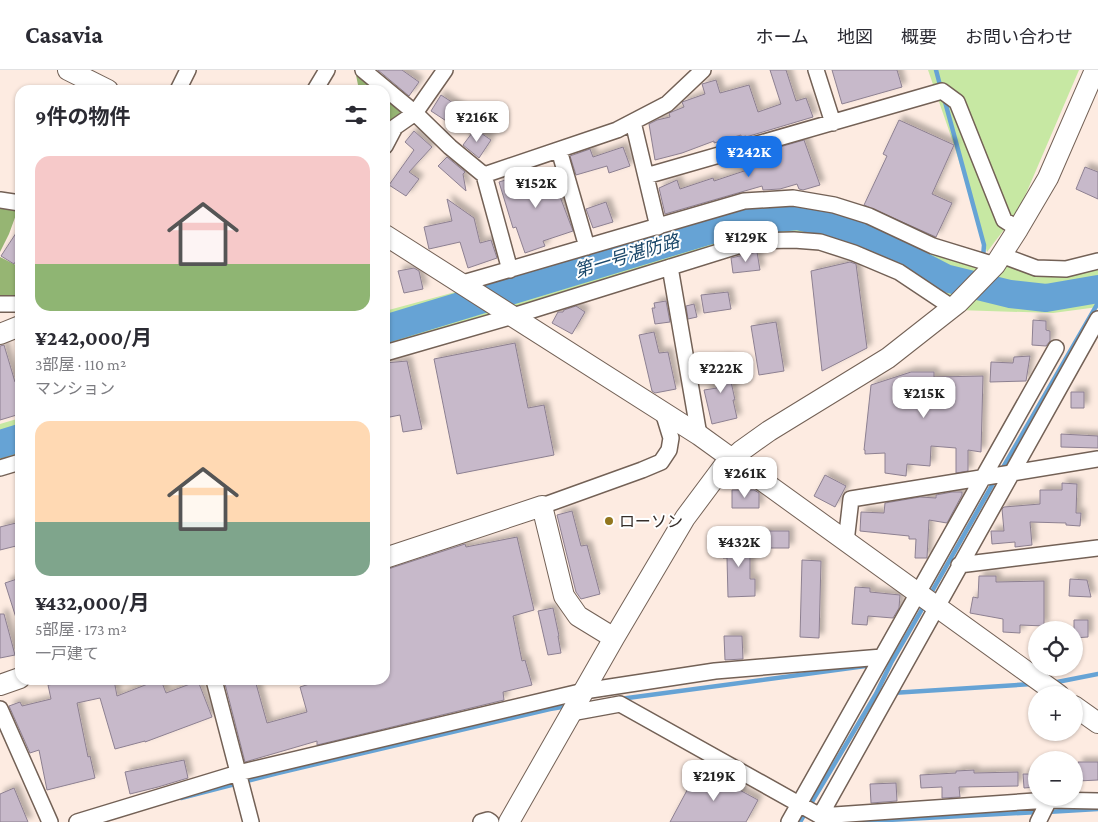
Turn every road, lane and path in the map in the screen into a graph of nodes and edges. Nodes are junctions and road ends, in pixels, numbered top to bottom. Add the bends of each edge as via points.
1 (68, 70) edge
2 (188, 70) edge
3 (327, 70) edge
4 (363, 70) edge
5 (445, 70) edge
6 (703, 70) edge
7 (816, 70) edge
8 (1095, 70) edge
9 (98, 85) edge
10 (180, 85) edge
11 (318, 85) edge
12 (381, 85) edge
13 (390, 92) edge
14 (415, 113) junction
15 (633, 122) junction
16 (832, 123) junction
17 (390, 136) edge
18 (558, 150) junction
19 (484, 175) junction
20 (646, 176) junction
21 (0, 200) edge
22 (15, 202) edge
23 (658, 226) junction
24 (1018, 229) junction
25 (390, 238) edge
26 (587, 247) junction
27 (998, 260) junction
28 (1098, 261) edge
29 (670, 268) junction
30 (510, 270) junction
31 (466, 285) junction
32 (0, 304) edge
33 (15, 304) edge
34 (955, 305) junction
35 (510, 314) junction
36 (1098, 319) edge
37 (15, 328) edge
38 (0, 334) edge
39 (1056, 348) dead end
40 (390, 351) edge
41 (663, 412) junction
42 (699, 435) junction
43 (731, 459) junction
44 (1098, 459) edge
45 (15, 464) edge
46 (0, 468) edge
47 (1011, 473) junction
48 (984, 478) junction
49 (542, 506) junction
50 (846, 542) junction
51 (1098, 548) edge
52 (390, 556) edge
53 (960, 565) junction
54 (918, 592) junction
55 (937, 606) junction
56 (614, 638) junction
57 (882, 657) junction
58 (15, 680) edge
59 (0, 684) edge
60 (215, 685) edge
61 (1047, 686) edge
62 (584, 692) junction
63 (0, 708) edge
64 (571, 713) junction
65 (1083, 713) edge
66 (1098, 724) edge
67 (238, 773) junction
68 (1083, 801) edge
69 (1098, 801) edge
70 (1028, 802) edge
71 (798, 804) junction
72 (1046, 806) edge
73 (826, 819) edge
74 (87, 820) edge
75 (50, 822) edge
76 (251, 822) edge
77 (481, 822) edge
78 (491, 822) edge
79 (509, 822) edge
80 (789, 822) edge
81 (1038, 822) edge

1 - 9 street
2 - 10 street
3 - 11 street
4 - 12 street
5 - 14 street
6 - 15 street via 667,104
7 - 16 street
8 - 24 street via 1048,178
13 - 14 street
14 - 17 street via 395,127
14 - 19 street
15 - 18 street
15 - 20 street
16 - 20 street
16 - 24 street via 942,92 957,102 1004,220
18 - 19 street
18 - 26 street
19 - 30 street
20 - 23 street
21 - 22 street
23 - 26 street
23 - 27 street via 744,201 793,198 834,204 869,216 932,246
24 - 27 street
25 - 31 street
26 - 30 street
27 - 28 street via 1036,268 1066,269
27 - 34 street
29 - 34 street via 754,241 820,242 899,272
29 - 35 street
29 - 42 street
30 - 31 street
31 - 35 street
32 - 33 street
34 - 43 street via 888,358 769,431
35 - 40 street
35 - 41 street
36 - 47 street
37 - 38 street
39 - 48 street
41 - 42 street
41 - 49 street via 671,438 669,450 661,462
42 - 43 street
43 - 50 street
43 - 56 street via 685,518
44 - 47 street
45 - 46 street
47 - 48 street
47 - 53 street
48 - 50 street via 851,499
48 - 54 street
49 - 52 street
49 - 56 street via 564,596 578,616
50 - 54 street
51 - 53 street
53 - 55 street
54 - 55 street
54 - 57 street
55 - 61 street
55 - 73 street
56 - 62 street
57 - 62 street via 714,671
57 - 71 street
58 - 59 street
60 - 67 street
62 - 64 street
62 - 67 street
63 - 75 street
64 - 71 street via 620,704
64 - 79 street
65 - 66 street
67 - 74 street
67 - 76 street
68 - 69 street
70 - 73 street
71 - 73 street
71 - 80 street
72 - 81 street
77 - 78 street

